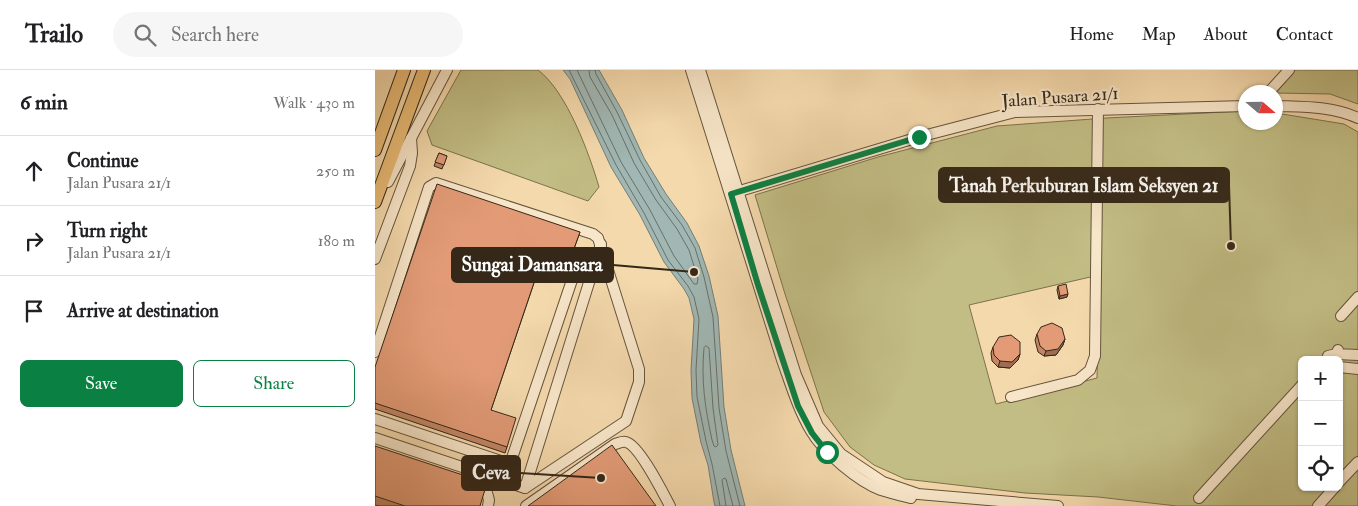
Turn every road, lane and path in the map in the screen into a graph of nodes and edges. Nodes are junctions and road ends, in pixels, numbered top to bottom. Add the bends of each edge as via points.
1 (404, 70) edge
2 (424, 70) edge
3 (447, 70) edge
4 (691, 70) edge
5 (700, 70) edge
6 (1289, 70) edge
7 (1275, 85) edge
8 (1238, 106) edge
9 (1283, 106) edge
10 (1098, 109) junction
11 (1358, 118) edge
12 (411, 137) junction
13 (375, 150) edge
14 (734, 193) junction
15 (375, 203) edge
16 (601, 243) junction
17 (375, 260) edge
18 (572, 280) dead end
19 (1358, 297) edge
20 (1341, 316) dead end
21 (375, 352) edge
22 (1358, 355) edge
23 (1329, 356) edge
24 (1343, 367) edge
25 (1358, 369) edge
26 (1298, 389) edge
27 (1011, 397) dead end
28 (375, 419) edge
29 (375, 438) edge
30 (1358, 462) edge
31 (1343, 478) edge
32 (467, 483) edge
33 (525, 488) junction
34 (1331, 491) edge
35 (1199, 498) dead end
36 (488, 506) edge
37 (526, 506) edge
38 (670, 506) edge
39 (983, 506) edge
40 (1058, 506) edge
41 (1318, 506) edge

1 - 13 main road
2 - 15 main road
3 - 12 street
4 - 14 street
5 - 14 street
6 - 7 street
8 - 10 street, Jalan Pusara 21/1
9 - 11 street via 1326,108
10 - 14 street, Jalan Pusara 21/1 via 1015,112 919,137
10 - 27 street via 1095,356 1090,370 1078,380
12 - 15 street
12 - 17 street via 410,166
14 - 39 street via 798,406 812,433 827,452 879,489 917,500
14 - 40 street via 796,375 818,426 841,454 883,482 918,494
16 - 21 street via 593,234 433,184
16 - 33 street
16 - 33 street via 639,370 639,382 625,421
18 - 28 street via 510,464
19 - 20 street
22 - 23 street via 1338,352
24 - 25 street
26 - 35 street
29 - 33 street
30 - 31 street
32 - 36 street via 486,489
34 - 41 street
37 - 38 street via 621,441 638,451

